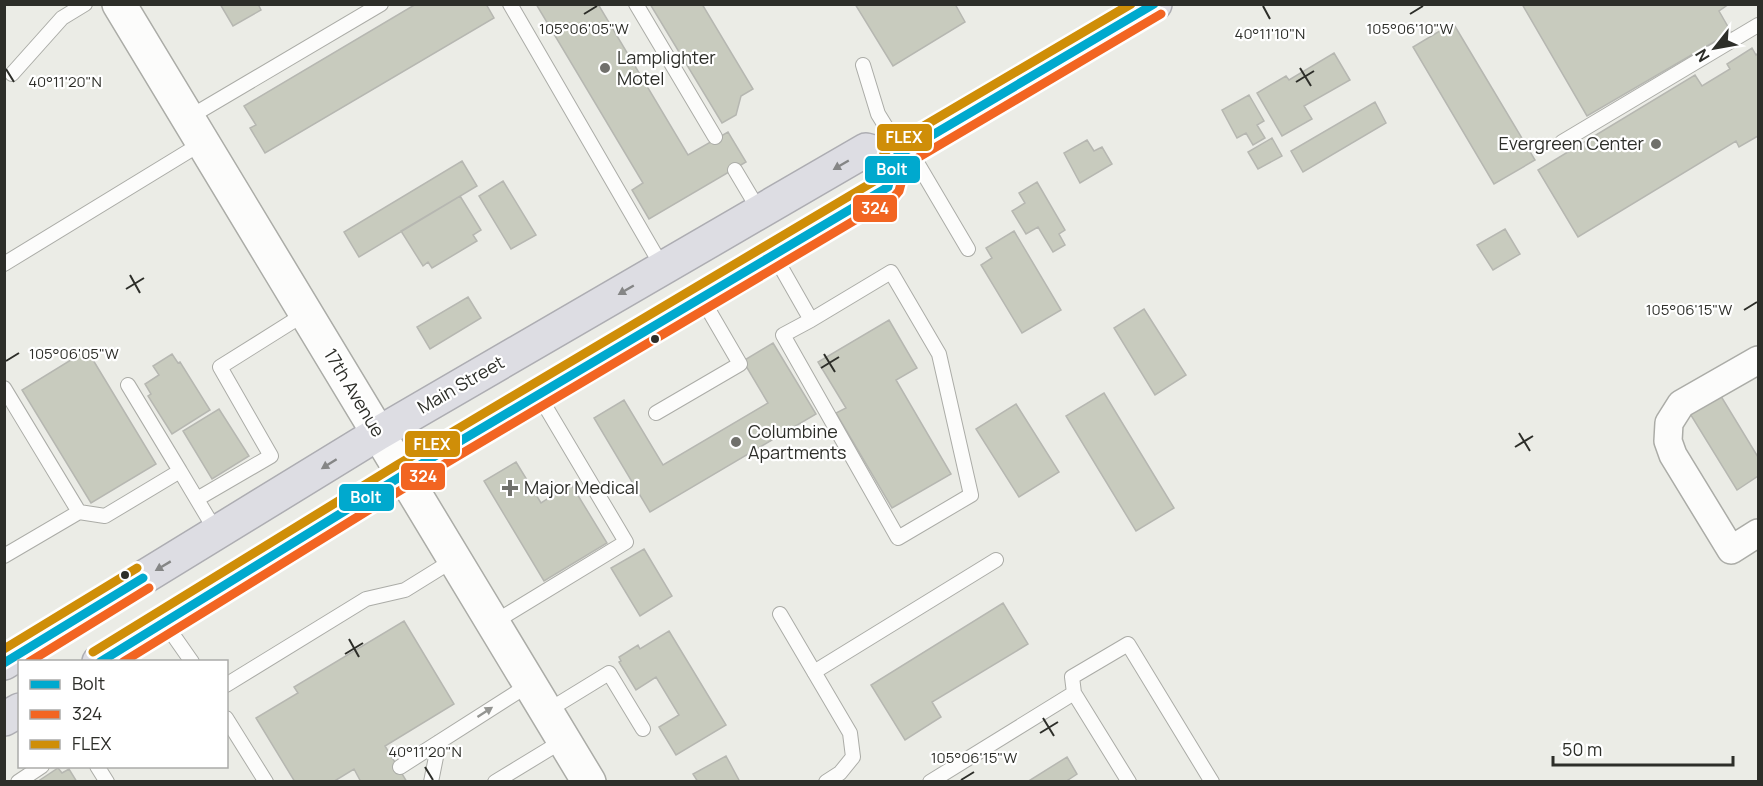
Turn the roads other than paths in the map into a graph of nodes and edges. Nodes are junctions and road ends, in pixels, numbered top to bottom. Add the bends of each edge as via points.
1 (85, 4) edge
2 (119, 4) edge
3 (381, 4) edge
4 (510, 4) edge
5 (636, 4) edge
6 (1155, 4) edge
7 (1758, 25) edge
8 (862, 65) dead end
9 (12, 74) dead end
10 (195, 130) junction
11 (715, 137) dead end
12 (1562, 142) dead end
13 (902, 153) junction
14 (735, 170) dead end
15 (760, 212) junction
16 (968, 249) dead end
17 (774, 255) junction
18 (4, 264) edge
19 (663, 268) junction
20 (701, 297) junction
21 (306, 313) junction
22 (811, 320) junction
23 (1758, 360) edge
24 (128, 385) dead end
25 (4, 388) edge
26 (538, 394) junction
27 (656, 413) dead end
28 (379, 433) junction
29 (180, 471) junction
30 (404, 475) junction
31 (197, 499) junction
32 (79, 512) junction
33 (217, 533) junction
34 (1758, 533) edge
35 (4, 556) edge
36 (455, 559) junction
37 (996, 560) dead end
38 (780, 614) dead end
39 (164, 622) junction
40 (494, 623) junction
41 (102, 660) edge
42 (191, 660) edge
43 (4, 663) edge
44 (814, 672) junction
45 (228, 685) edge
46 (1074, 693) junction
47 (538, 697) junction
48 (18, 711) edge
49 (4, 719) edge
50 (228, 721) edge
51 (643, 729) dead end
52 (564, 740) junction
53 (439, 742) junction
54 (400, 767) dead end
55 (39, 768) edge
56 (98, 768) edge
57 (18, 782) edge
58 (106, 782) edge
59 (266, 782) edge
60 (431, 782) edge
61 (495, 782) edge
62 (589, 782) edge
63 (826, 782) edge
64 (930, 782) edge
65 (1129, 782) edge
66 (1212, 782) edge

1 - 9 lane via 62,18
2 - 10 main road, 17th Avenue
3 - 10 lane
4 - 19 lane
5 - 11 lane
6 - 13 highway
7 - 12 lane
8 - 13 lane via 878,114
10 - 18 lane
10 - 21 main road, 17th Avenue
13 -> 15 highway, Main Street via 866,150
13 - 16 lane
13 - 17 highway via 888,187
14 - 15 lane
15 - 19 highway, Main Street
17 - 20 highway
17 - 22 lane
19 -> 28 highway, Main Street
20 - 26 highway
20 - 27 lane via 740,364
21 - 28 main road, 17th Avenue
21 - 31 lane via 220,367 271,456
22 - 22 lane via 891,272 939,354 971,495 898,538 783,334
23 - 34 street via 1680,404 1669,423 1668,441 1731,550
24 - 29 lane
25 - 32 lane
26 - 30 highway
26 - 40 lane via 626,542
28 - 30 main road, 17th Avenue
28 -> 33 highway, Main Street
29 - 31 lane
29 - 32 lane via 105,516
30 - 36 main road, 17th Avenue
30 - 39 highway
31 - 33 lane
32 - 35 lane
33 -> 43 highway, Main Street
36 - 40 main road, 17th Avenue
36 - 45 lane via 405,590 366,599
37 - 44 lane
38 - 44 lane
39 - 41 highway
39 - 42 lane
40 - 47 main road, 17th Avenue
44 - 63 lane via 850,733 853,757
46 - 64 lane
46 - 65 lane
46 - 66 lane via 1072,677 1128,644
47 - 51 lane via 609,673
47 - 52 main road, 17th Avenue
53 -> 47 lane
48 - 49 highway
50 - 59 lane
52 - 61 lane
52 - 62 main road, 17th Avenue
53 - 54 lane
53 - 60 lane
55 - 57 lane
56 - 58 lane

